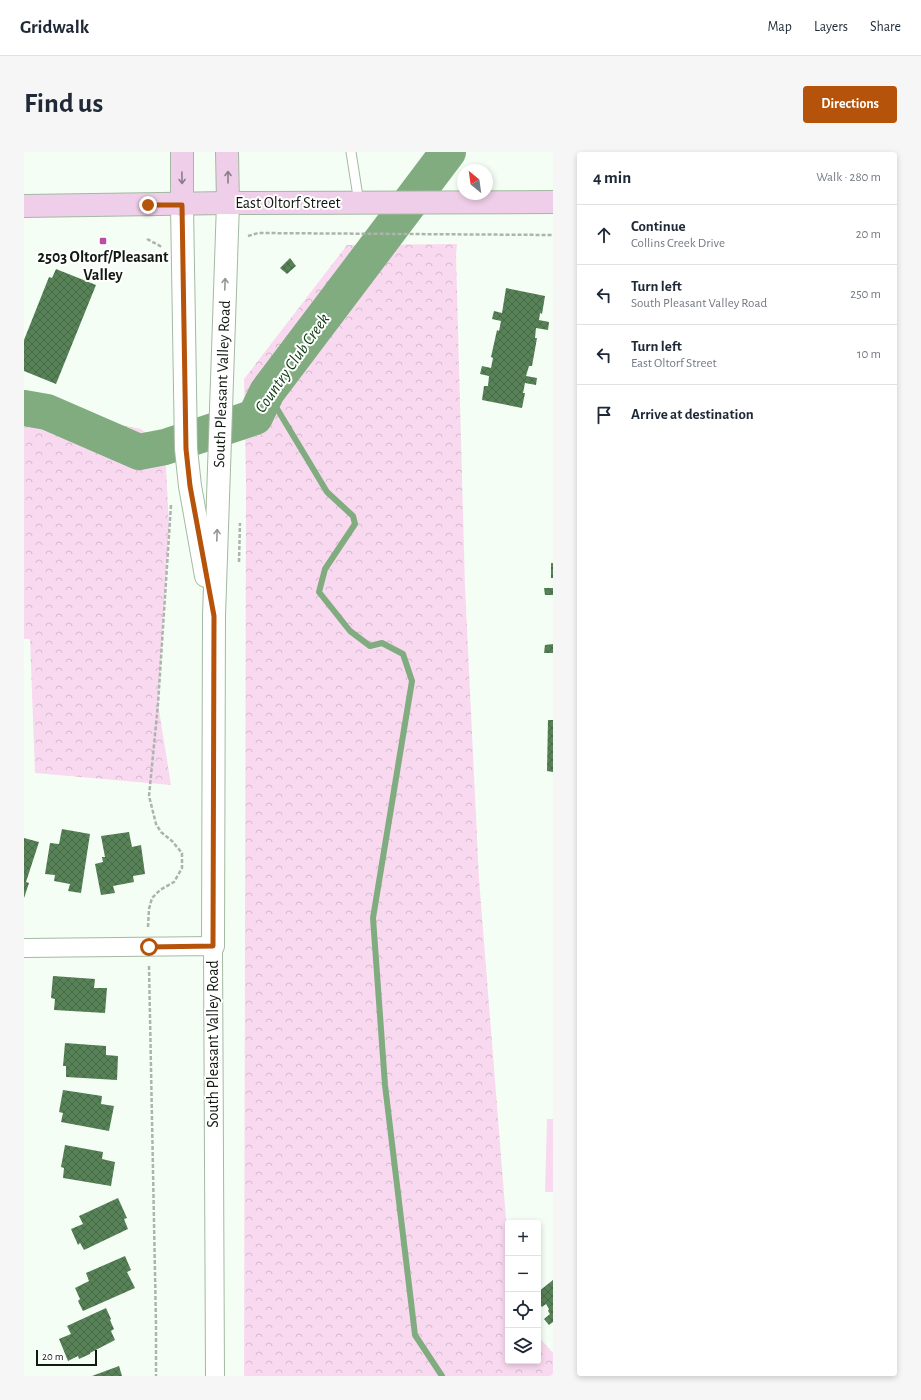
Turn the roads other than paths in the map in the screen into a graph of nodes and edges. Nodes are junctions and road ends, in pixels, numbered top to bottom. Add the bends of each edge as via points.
1 (182, 152) edge
2 (228, 152) edge
3 (351, 152) edge
4 (553, 202) edge
5 (228, 203) junction
6 (367, 203) junction
7 (182, 205) junction
8 (24, 206) edge
9 (214, 616) junction
10 (213, 946) junction
11 (24, 948) edge
12 (215, 1376) edge

1 -> 7 main road, South Pleasant Valley Road
5 -> 2 main road, South Pleasant Valley Road
3 - 6 lane
4 - 6 main road, East Oltorf Street
5 - 6 main road, East Oltorf Street
5 - 7 main road, East Oltorf Street
9 -> 5 street, South Pleasant Valley Road
7 - 8 main road, East Oltorf Street
7 - 9 street, South Pleasant Valley Road via 186,449 190,486
9 - 10 street, South Pleasant Valley Road
10 - 11 street
10 - 12 street, South Pleasant Valley Road

